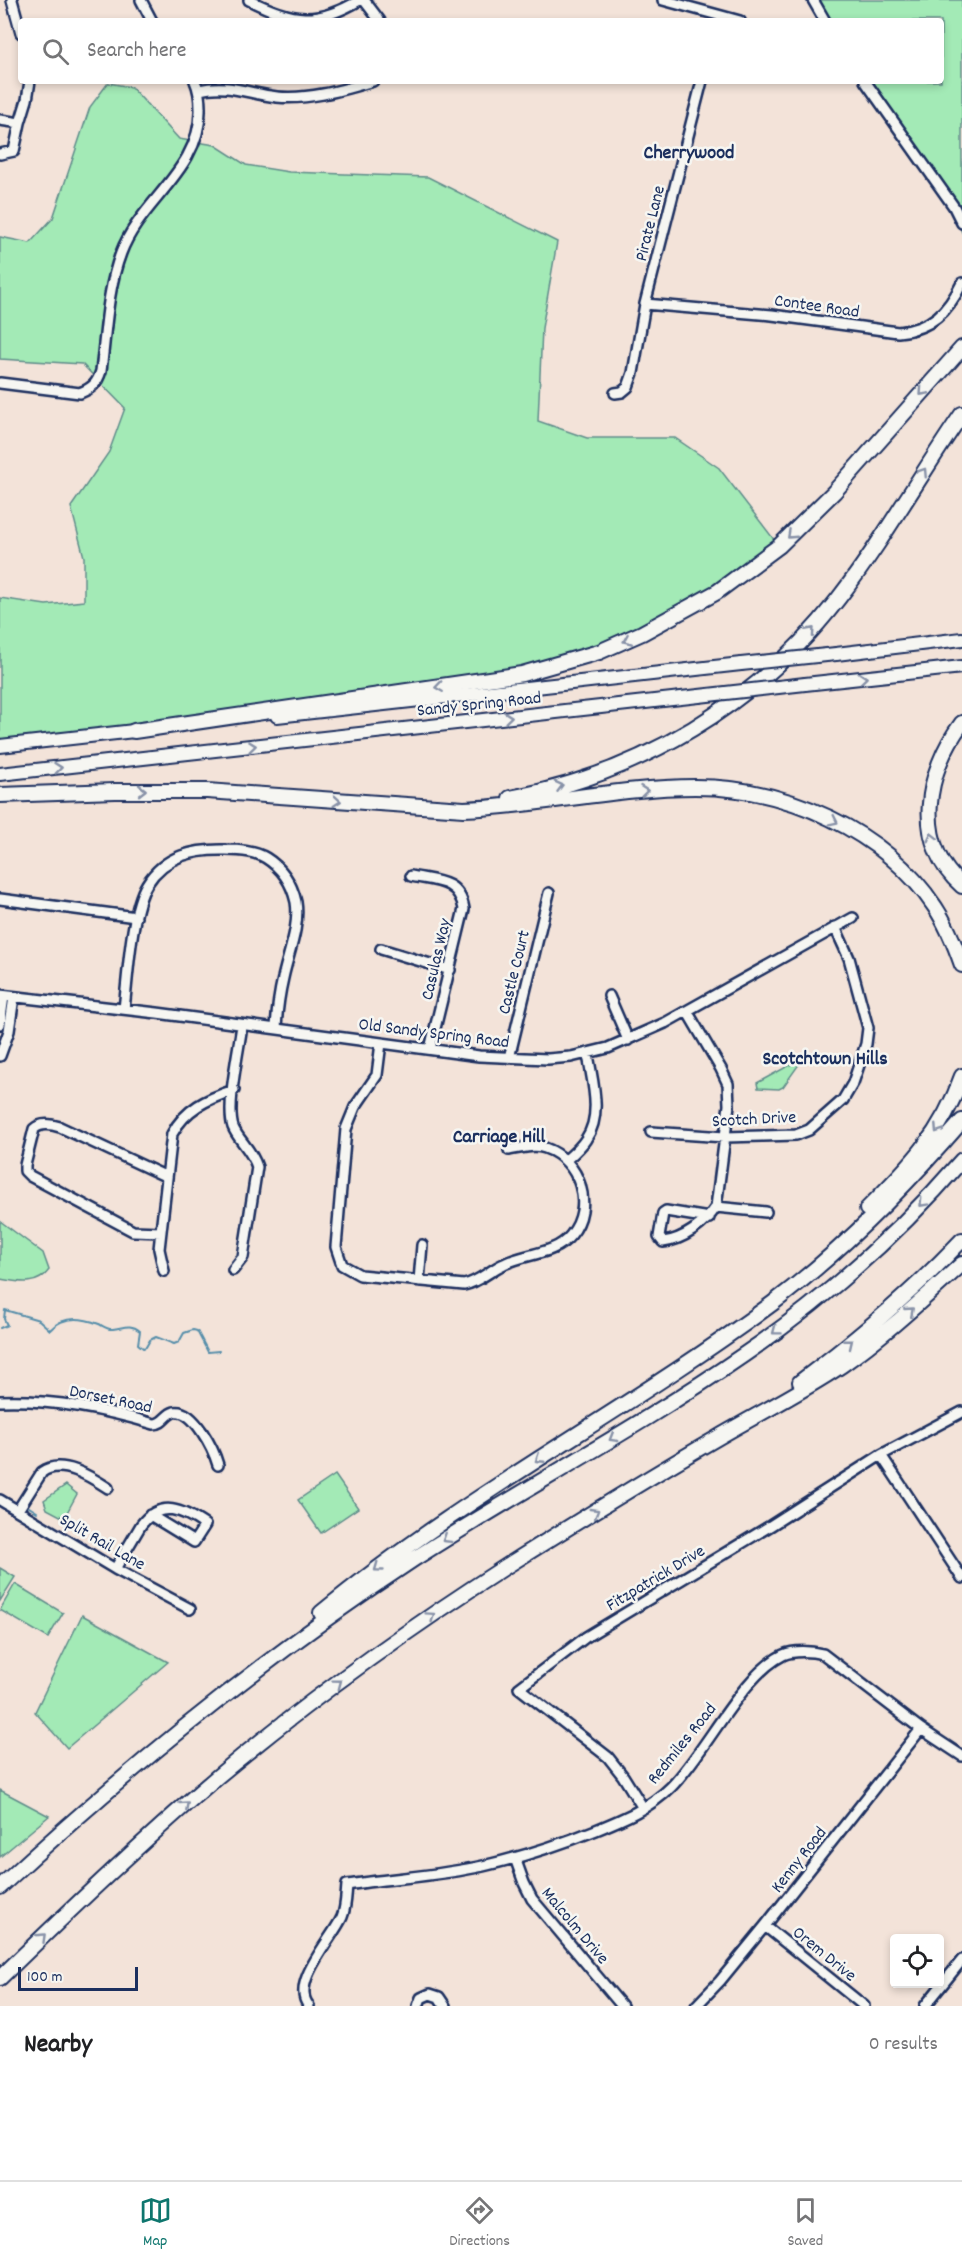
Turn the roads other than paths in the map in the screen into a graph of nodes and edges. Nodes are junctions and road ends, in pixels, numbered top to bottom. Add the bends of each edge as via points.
1 (12, 0) edge
2 (141, 0) edge
3 (249, 0) edge
4 (362, 0) edge
5 (663, 0) edge
6 (813, 0) edge
7 (150, 18) edge
8 (377, 18) edge
9 (718, 18) edge
10 (821, 18) edge
11 (18, 22) edge
12 (30, 84) edge
13 (362, 84) edge
14 (701, 84) edge
15 (868, 84) edge
16 (197, 86) edge
17 (0, 120) edge
18 (20, 123) junction
19 (0, 154) edge
20 (962, 223) edge
21 (962, 283) edge
22 (645, 304) junction
23 (962, 348) edge
24 (0, 383) edge
25 (615, 393) dead end
26 (962, 414) edge
27 (962, 639) edge
28 (962, 667) edge
29 (962, 723) edge
30 (134, 731) junction
31 (0, 746) edge
32 (0, 774) edge
33 (0, 795) edge
34 (398, 806) junction
35 (411, 876) dead end
36 (962, 886) edge
37 (549, 893) dead end
38 (0, 899) edge
39 (136, 917) junction
40 (854, 918) dead end
41 (835, 927) junction
42 (381, 949) dead end
43 (962, 965) edge
44 (450, 970) junction
45 (2, 996) edge
46 (609, 996) dead end
47 (14, 997) junction
48 (124, 1009) junction
49 (687, 1011) junction
50 (0, 1024) edge
51 (242, 1025) junction
52 (276, 1028) junction
53 (628, 1040) junction
54 (381, 1043) junction
55 (430, 1049) junction
56 (588, 1054) junction
57 (0, 1056) edge
58 (509, 1058) junction
59 (962, 1076) edge
60 (234, 1090) junction
61 (962, 1121) edge
62 (651, 1132) dead end
63 (725, 1137) junction
64 (509, 1150) dead end
65 (566, 1160) junction
66 (962, 1160) edge
67 (167, 1177) junction
68 (716, 1207) junction
69 (766, 1212) dead end
70 (709, 1218) junction
71 (161, 1232) junction
72 (962, 1240) edge
73 (422, 1245) dead end
74 (962, 1264) edge
75 (233, 1270) dead end
76 (164, 1271) dead end
77 (419, 1281) junction
78 (676, 1369) junction
79 (0, 1401) edge
80 (962, 1412) edge
81 (716, 1438) junction
82 (881, 1455) junction
83 (218, 1465) dead end
84 (108, 1488) dead end
85 (0, 1500) edge
86 (18, 1510) junction
87 (150, 1515) junction
88 (962, 1559) edge
89 (953, 1565) junction
90 (115, 1569) junction
91 (962, 1578) edge
92 (190, 1609) dead end
93 (248, 1676) junction
94 (921, 1729) junction
95 (962, 1756) edge
96 (643, 1808) junction
97 (515, 1858) junction
98 (0, 1887) edge
99 (765, 1926) junction
100 (962, 1960) edge
101 (0, 1978) edge
102 (309, 2006) edge
103 (418, 2006) edge
104 (445, 2006) edge
105 (622, 2006) edge
106 (696, 2006) edge
107 (864, 2006) edge
108 (925, 2006) edge

1 - 11 street
2 - 7 street
3 - 4 street via 290,17 313,18 333,15
4 - 8 street
5 - 9 street
6 - 10 street
12 - 18 street
13 - 16 street via 299,97
14 - 22 street, Pirate Lane
15 - 20 street
16 - 24 street via 200,116 195,141 178,172 134,225 112,277 98,382 80,393
17 - 18 street
18 - 19 street via 14,151
21 - 22 street, Contee Road via 952,303 928,325 898,332 772,315
22 - 25 street, Pirate Lane via 633,373 628,387
23 -> 30 highway via 834,492 779,546 717,592 642,633 599,652 522,674
34 -> 26 highway via 494,801 562,786 669,743 735,701 783,660 838,600
27 - 30 main road, Sandy Spring Road, bridge
32 -> 28 main road, Sandy Spring Road, bridge
36 -> 29 highway via 936,850 928,809 935,774
30 - 31 main road, Sandy Spring Road
33 -> 34 highway via 207,791
34 -> 43 highway via 495,808 696,787 778,798 843,825 896,862 936,908
35 - 44 street, Casulas Way via 449,884 463,901
37 - 58 street, Castle Court
38 - 39 street
39 - 48 street
39 - 52 street via 148,883 177,857 196,851 224,850 267,859 289,882 296,910
40 - 41 street, Old Sandy Spring Road
41 - 49 street, Old Sandy Spring Road
41 - 63 street, Scotch Drive via 849,957 867,1022 866,1044 848,1094 806,1132
42 - 44 street
44 - 55 street, Casulas Way
45 - 47 street, Old Sandy Spring Road
45 - 50 street
46 - 53 street
47 - 48 street, Old Sandy Spring Road
47 - 57 street
48 - 51 street, Old Sandy Spring Road
49 - 53 street, Old Sandy Spring Road
49 - 63 street via 728,1084
51 - 52 street, Old Sandy Spring Road
51 - 60 street
52 - 54 street, Old Sandy Spring Road
53 - 56 street, Old Sandy Spring Road
54 - 55 street, Old Sandy Spring Road
54 - 77 street via 377,1075 346,1129 337,1254 342,1265 360,1275
55 - 58 street, Old Sandy Spring Road
56 - 58 street, Old Sandy Spring Road via 554,1059
56 - 65 street via 595,1116 586,1139
59 -> 78 highway via 942,1123 894,1182 813,1262
60 - 67 street via 205,1101 179,1120 172,1134
60 - 75 street via 234,1128 253,1154 257,1167 243,1257
61 - 78 highway via 901,1189 818,1267
62 - 63 street, Scotch Drive
63 - 68 street
64 - 65 street via 537,1146
65 - 77 street via 579,1180 583,1200 577,1226 567,1240 543,1252 507,1262 471,1284
66 -> 93 highway via 919,1208 835,1286 747,1353 416,1558
67 - 71 street
67 - 71 street via 60,1127 45,1124 34,1129 25,1165 30,1176 133,1231
68 - 69 street
68 - 70 street
70 - 70 street via 678,1237 663,1242 659,1237 666,1211
71 - 76 street via 159,1249
81 -> 72 highway via 844,1347
73 - 77 street
81 -> 74 highway via 841,1365 881,1336
78 -> 93 highway via 472,1502 350,1588
79 - 83 street, Dorset Road via 87,1407 154,1424 160,1424 172,1413 180,1413 203,1433
80 - 82 street, Fitzpatrick Drive
101 -> 81 highway via 155,1831 332,1687 488,1578
82 - 89 street
82 - 96 street, Fitzpatrick Drive via 572,1646 519,1688 608,1757
84 - 86 street via 86,1474 49,1468 42,1472
85 - 86 street, Split Rail Lane
86 - 90 street, Split Rail Lane
87 - 87 street via 194,1542 205,1525 177,1510
87 - 90 street
88 - 89 street
89 - 91 street
90 - 92 street, Split Rail Lane
93 - 98 highway via 121,1778
94 - 95 street, Redmiles Road
94 - 96 street, Redmiles Road via 823,1654 785,1654 765,1667 747,1687 671,1787
94 - 99 street, Kenny Road
96 - 97 street, Redmiles Road via 558,1845
97 - 102 street, Redmiles Road via 442,1873 347,1884 343,1916 311,1965 304,1991
97 - 105 street, Malcolm Drive via 532,1899
99 - 106 street, Kenny Road
99 - 107 street, Orem Drive
100 - 108 street
103 - 104 street via 421,1998 430,1994 439,1997

